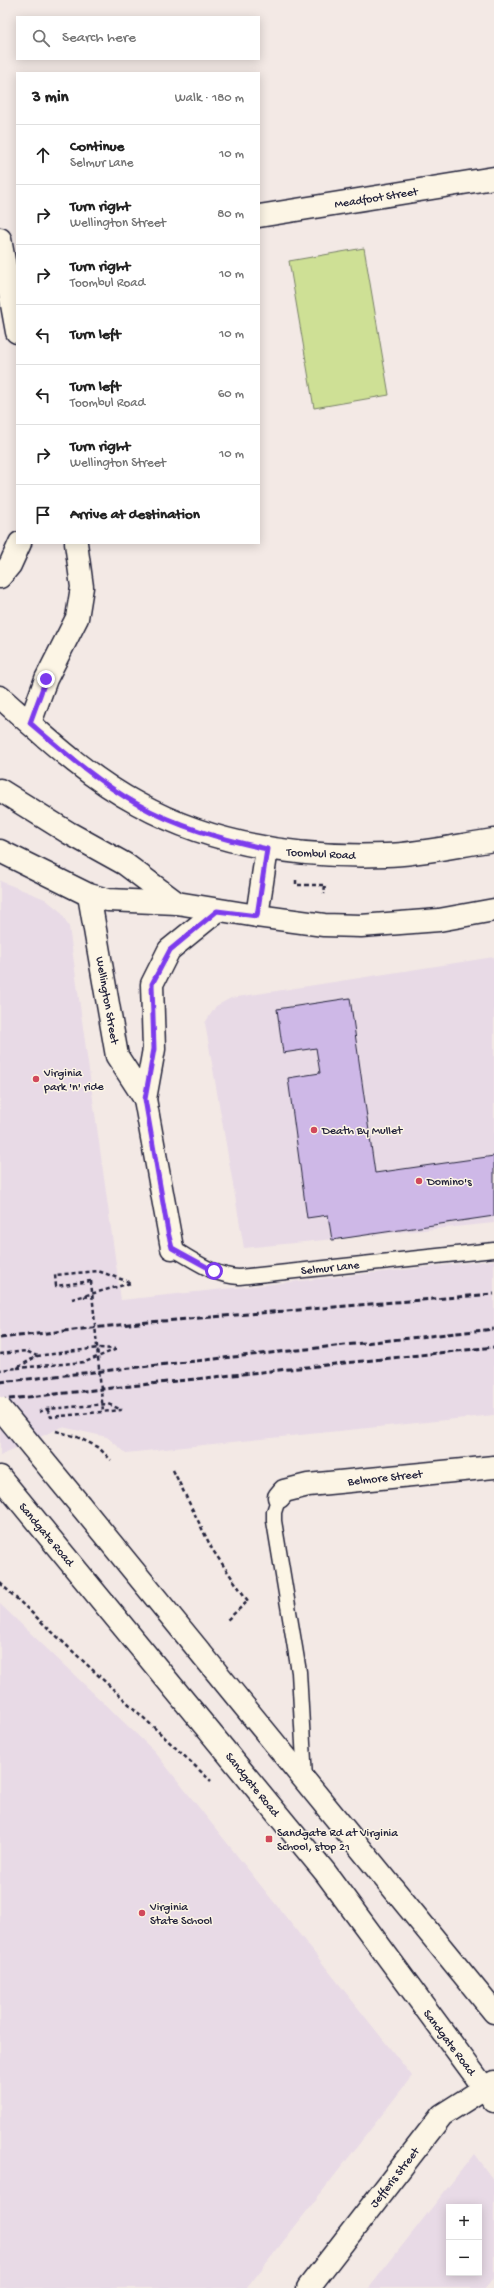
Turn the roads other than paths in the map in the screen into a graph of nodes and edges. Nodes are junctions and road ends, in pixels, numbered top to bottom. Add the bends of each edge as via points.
1 (494, 178) edge
2 (260, 216) edge
3 (7, 250) edge
4 (16, 324) edge
5 (20, 544) edge
6 (76, 544) edge
7 (0, 577) edge
8 (0, 697) edge
9 (30, 723) junction
10 (0, 790) edge
11 (494, 840) edge
12 (267, 849) junction
13 (0, 851) edge
14 (89, 894) junction
15 (177, 903) junction
16 (494, 910) edge
17 (217, 911) junction
18 (257, 916) junction
19 (145, 1099) junction
20 (172, 1248) joint
21 (494, 1250) edge
22 (0, 1408) edge
23 (494, 1467) edge
24 (0, 1477) edge
25 (279, 1496) joint
26 (305, 1779) junction
27 (494, 2012) edge
28 (491, 2090) edge
29 (308, 2288) edge

1 - 2 main road, Meadfoot Street
3 - 4 main road
5 - 7 main road via 10,565
6 - 9 main road via 82,587 77,618 46,679
8 - 9 main road, Toombul Road
9 - 12 main road, Toombul Road via 82,766 137,804 194,829
10 - 15 main road via 68,833 125,864
11 - 12 main road, Toombul Road via 387,855 297,853
12 - 18 main road
13 - 14 main road
14 - 15 main road via 108,900
14 - 19 main road, Wellington Street via 118,1056
15 - 17 main road
16 - 18 main road via 439,920 361,926
17 - 18 main road
17 - 19 main road, Wellington Street via 170,950 152,984 154,1049
19 - 20 main road, Wellington Street
20 - 21 lane, Selmur Lane via 214,1271 226,1276 239,1277
22 - 26 main road, bridge
23 - 25 main road, Belmore Street via 308,1485 284,1491
24 - 28 main road, Sandgate Road via 324,1872
25 - 26 lane via 274,1521 299,1672
26 - 27 main road
28 - 29 main road, Jefferis Street via 442,2115

